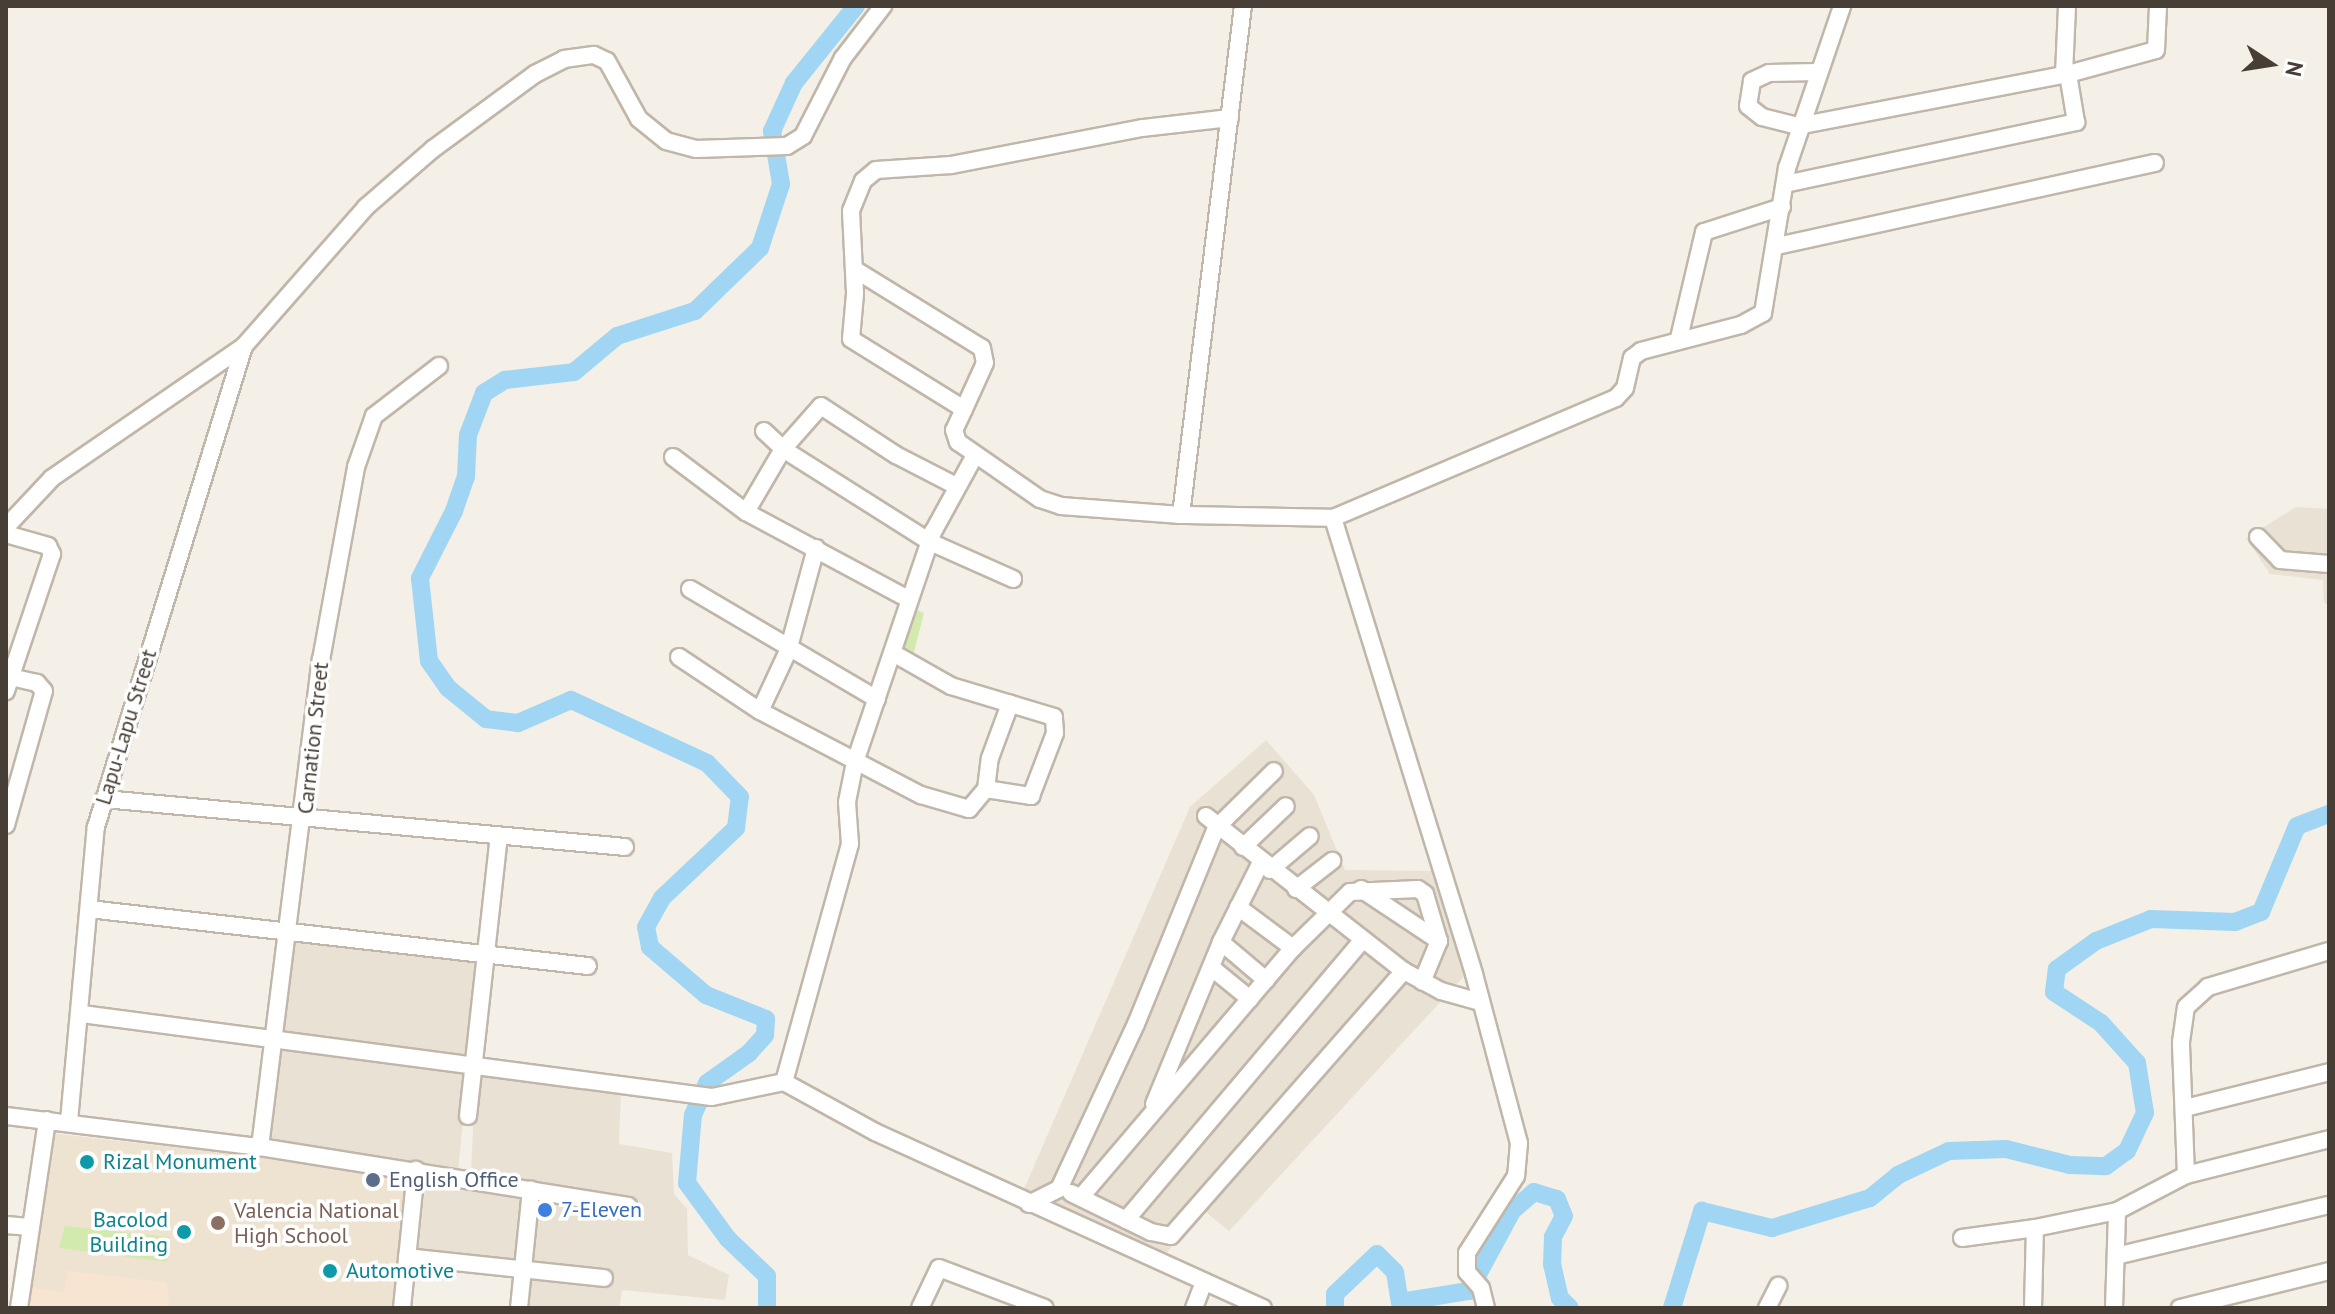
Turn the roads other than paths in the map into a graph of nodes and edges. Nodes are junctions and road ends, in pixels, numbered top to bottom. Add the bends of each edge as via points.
1 (883, 6) edge
2 (1243, 6) edge
3 (1842, 6) edge
4 (2067, 6) edge
5 (2158, 6) edge
6 (1817, 72) junction
7 (2068, 74) junction
8 (1230, 118) junction
9 (1798, 126) junction
10 (2155, 163) dead end
11 (1785, 184) junction
12 (1782, 207) junction
13 (1777, 246) junction
14 (854, 269) junction
15 (1679, 338) junction
16 (244, 346) junction
17 (439, 366) dead end
18 (964, 409) junction
19 (764, 431) dead end
20 (783, 449) junction
21 (673, 457) dead end
22 (974, 457) junction
23 (956, 486) junction
24 (746, 512) junction
25 (1181, 515) junction
26 (1333, 518) junction
27 (6, 527) edge
28 (6, 534) edge
29 (2258, 537) dead end
30 (930, 542) junction
31 (816, 548) junction
32 (2329, 564) edge
33 (1013, 579) dead end
34 (690, 589) dead end
35 (908, 599) junction
36 (788, 651) junction
37 (893, 653) junction
38 (679, 657) dead end
39 (8, 684) edge
40 (877, 699) junction
41 (1010, 704) junction
42 (760, 711) junction
43 (855, 762) junction
44 (1274, 771) dead end
45 (986, 789) junction
46 (104, 799) junction
47 (1286, 806) dead end
48 (305, 820) junction
49 (1211, 822) junction
50 (6, 825) edge
51 (499, 836) junction
52 (1310, 836) dead end
53 (625, 847) dead end
54 (1243, 847) junction
55 (1332, 861) dead end
56 (1266, 866) junction
57 (1296, 889) junction
58 (1360, 889) junction
59 (1238, 907) junction
60 (89, 909) junction
61 (1328, 912) junction
62 (291, 929) junction
63 (1363, 940) junction
64 (1439, 941) junction
65 (1221, 942) junction
66 (1293, 948) junction
67 (2329, 951) edge
68 (488, 952) junction
69 (588, 966) dead end
70 (1212, 968) junction
71 (1404, 971) junction
72 (1266, 980) junction
73 (1422, 982) junction
74 (1250, 999) junction
75 (1480, 1002) junction
76 (82, 1014) junction
77 (277, 1040) junction
78 (475, 1068) junction
79 (2329, 1072) edge
80 (784, 1082) junction
81 (2185, 1108) junction
82 (6, 1116) edge
83 (468, 1116) dead end
84 (47, 1120) junction
85 (1147, 1120) junction
86 (69, 1121) junction
87 (2329, 1139) edge
88 (260, 1147) junction
89 (416, 1170) junction
90 (2186, 1175) junction
91 (1059, 1189) junction
92 (531, 1190) junction
93 (1081, 1197) junction
94 (1029, 1204) junction
95 (2329, 1205) edge
96 (628, 1206) dead end
97 (2117, 1211) junction
98 (1126, 1220) junction
99 (6, 1225) edge
100 (30, 1227) junction
101 (2035, 1228) junction
102 (1962, 1238) dead end
103 (2116, 1256) junction
104 (407, 1257) junction
105 (522, 1269) junction
106 (2329, 1271) edge
107 (604, 1278) dead end
108 (1203, 1284) junction
109 (1778, 1286) dead end
110 (19, 1308) edge
111 (402, 1308) edge
112 (519, 1308) edge
113 (920, 1308) edge
114 (1045, 1308) edge
115 (1194, 1308) edge
116 (1263, 1308) edge
117 (1486, 1308) edge
118 (1767, 1308) edge
119 (2033, 1308) edge
120 (2114, 1308) edge
121 (2180, 1308) edge

1 - 16 street via 843,58 803,136 787,146 696,149 666,141 639,119 607,61 594,55 564,59 535,74 433,149 366,207
2 - 8 street
3 - 6 street
4 - 7 street
5 - 7 street via 2156,50
6 - 9 street
6 - 9 street via 1769,73 1752,81 1748,106 1762,117
7 - 9 street
7 - 11 street via 2076,122
8 - 14 street via 1142,128 951,165 876,170 863,181 851,211
8 - 25 street
9 - 11 street
10 - 13 street
11 - 12 street
12 - 13 street
12 - 15 street via 1704,232
13 - 15 street via 1763,313 1732,327
14 - 18 street via 851,339
14 - 18 street via 982,348 985,363
15 - 26 street via 1636,354 1616,398
16 - 27 street via 52,478
16 - 46 street, Lapu-Lapu Street
17 - 48 street, Carnation Street via 374,416 363,436 321,660
18 - 22 street via 954,436
19 - 20 street
20 - 23 street via 821,406
20 - 24 street
20 - 30 street
21 - 24 street
22 - 23 street
22 - 25 street via 1040,499 1061,506
23 - 30 street
24 - 31 street
25 - 26 street
26 - 75 street
28 - 39 street via 48,546 52,554
29 - 32 street via 2280,560
30 - 33 street
30 - 35 street
31 - 35 street
31 - 36 street
34 - 36 street
35 - 37 street
36 - 40 street
36 - 42 street
37 - 40 street
37 - 41 street via 951,686
38 - 42 street
39 - 50 street via 37,683 44,691
40 - 43 street
41 - 45 street via 990,758
41 - 45 street via 1052,715 1055,733 1031,796
42 - 43 street
43 - 45 street via 921,795 964,808 973,808
43 - 80 street via 847,802 850,844
44 - 49 street
46 - 48 street
46 - 60 street, Lapu-Lapu Street via 94,840
47 - 54 street
48 - 51 street
48 - 62 street, Carnation Street
49 - 54 street
49 - 91 street via 1136,1024
51 - 53 street
51 - 68 street
52 - 56 street
54 - 56 street
55 - 57 street
56 - 57 street
56 - 59 street
57 - 61 street
58 - 61 street
58 - 64 street
58 - 64 street via 1422,891
59 - 65 street
59 - 66 street
60 - 62 street
60 - 76 street, Lapu-Lapu Street
61 - 63 street
61 - 66 street
62 - 68 street
62 - 77 street, Carnation Street
63 - 71 street
63 - 98 street
64 - 73 street
65 - 70 street
65 - 72 street
66 - 72 street
67 - 81 street via 2195,996 2186,1007 2181,1042
68 - 69 street
68 - 78 street
70 - 74 street
70 - 85 street
71 - 73 street
71 - 98 street via 1176,1232 1161,1236
72 - 74 street
73 - 75 street
74 - 85 street
75 - 117 street via 1520,1162 1467,1253 1467,1272 1481,1288
76 - 77 street
76 - 86 street, Lapu-Lapu Street
77 - 78 street
77 - 88 street, Carnation Street
78 - 80 street via 712,1097
78 - 83 street
79 - 81 street
80 - 94 street via 875,1132
81 - 90 street
82 - 84 street
84 - 86 street
84 - 100 street
85 - 93 street
86 - 88 street
87 - 90 street
88 - 89 street
89 - 92 street
89 - 104 street
90 - 97 street
91 - 93 street
91 - 94 street
92 - 96 street
92 - 105 street
93 - 98 street
94 - 108 street
95 - 103 street
97 - 101 street
97 - 103 street
99 - 100 street
100 - 110 street
101 - 102 street
101 - 119 street
103 - 120 street
104 - 105 street
104 - 111 street
105 - 107 street
105 - 112 street
106 - 121 street
108 - 115 street
108 - 116 street
109 - 118 street
113 - 114 street via 939,1268

